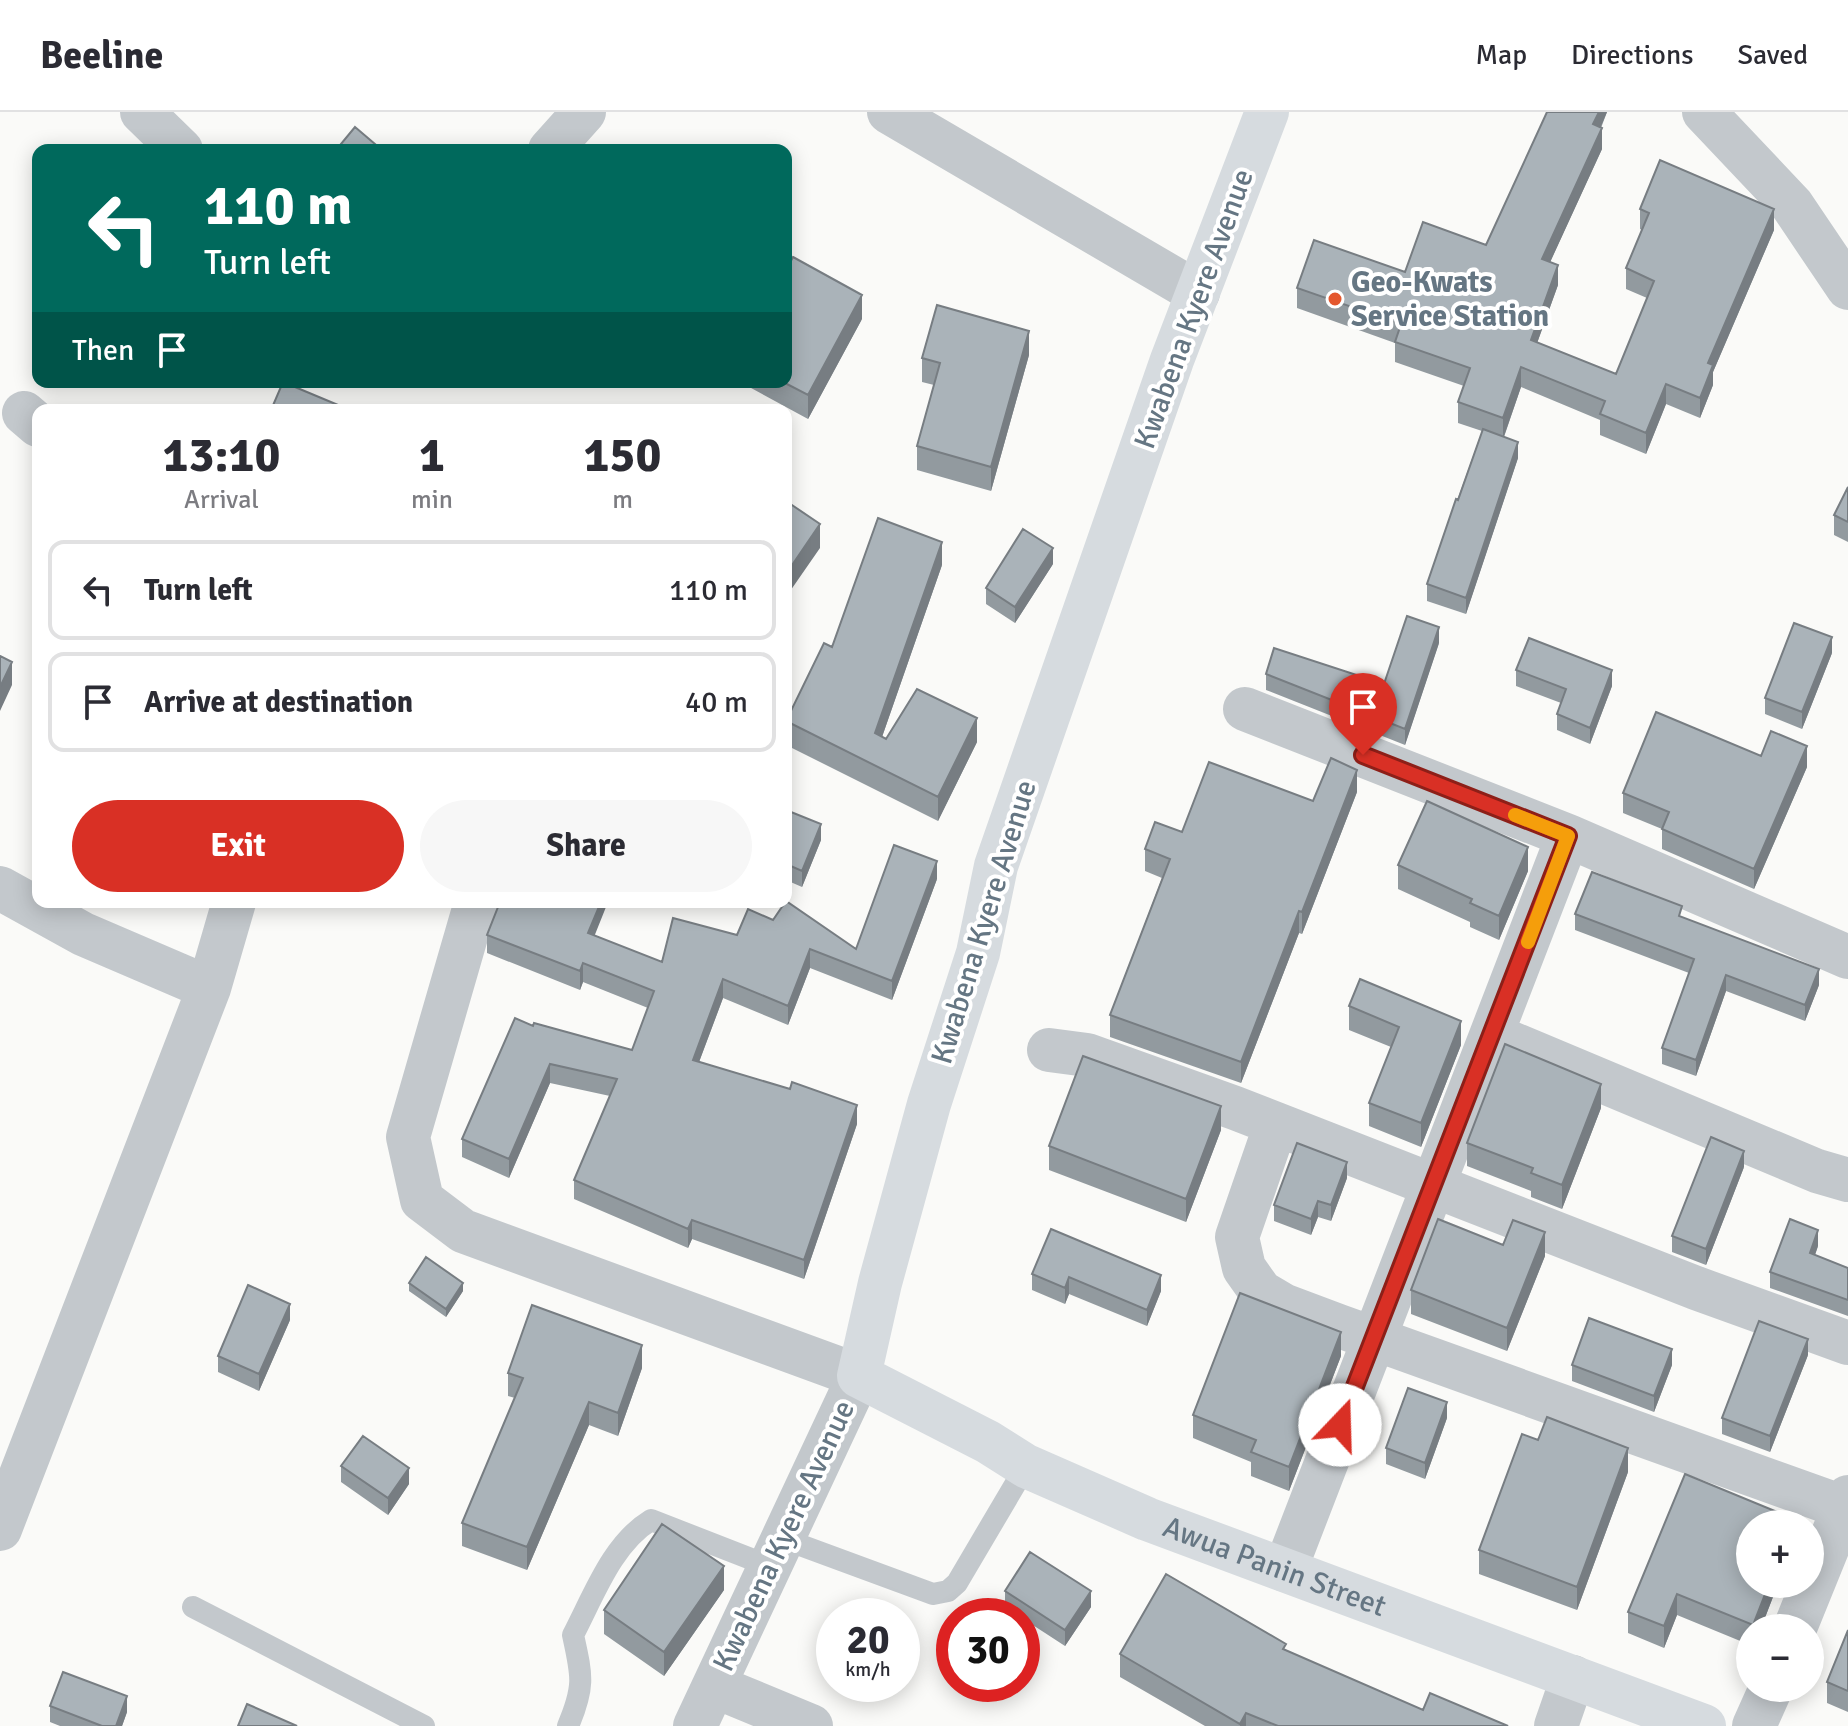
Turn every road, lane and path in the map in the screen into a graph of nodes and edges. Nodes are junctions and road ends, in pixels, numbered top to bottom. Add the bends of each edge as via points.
1 (142, 112) edge
2 (584, 112) edge
3 (889, 112) edge
4 (1267, 112) edge
5 (1704, 112) edge
6 (175, 144) edge
7 (555, 144) edge
8 (1848, 288) edge
9 (1198, 293) junction
10 (1245, 709) dead end
11 (1568, 836) junction
12 (0, 888) edge
13 (32, 906) edge
14 (36, 908) edge
15 (232, 908) edge
16 (474, 908) edge
17 (1848, 957) edge
18 (209, 988) junction
19 (1492, 1035) junction
20 (1049, 1050) dead end
21 (1276, 1124) junction
22 (1848, 1180) edge
23 (1432, 1184) junction
24 (1374, 1337) junction
25 (1848, 1343) edge
26 (859, 1376) junction
27 (1026, 1466) junction
28 (11, 1467) edge
29 (1847, 1504) edge
30 (0, 1529) edge
31 (775, 1552) junction
32 (1285, 1570) junction
33 (193, 1607) dead end
34 (1801, 1614) edge
35 (1573, 1677) junction
36 (714, 1686) junction
37 (1765, 1702) edge
38 (424, 1726) edge
39 (568, 1726) edge
40 (695, 1726) edge
41 (811, 1726) edge
42 (1556, 1726) edge
43 (1704, 1726) edge
44 (1754, 1726) edge

1 - 6 street
2 - 7 street
3 - 9 street
4 - 9 main road, Kwabena Kyere Avenue
5 - 8 street via 1792,205
9 - 26 main road, Kwabena Kyere Avenue via 996,866 978,953 929,1104
10 - 11 street
11 - 17 street
11 - 19 street
12 - 13 street
14 - 18 street
15 - 18 street
16 - 26 street via 408,1137 422,1200 463,1231
18 - 28 street
19 - 22 street
19 - 23 street
20 - 21 street via 1087,1055
21 - 23 street
21 - 24 street via 1237,1237 1244,1268 1261,1292 1283,1305
23 - 24 street
23 - 25 street
24 - 29 street
24 - 32 street
26 - 27 main road, Awua Panin Street
26 - 31 street, Kwabena Kyere Avenue
27 - 31 lane via 948,1591 933,1594
27 - 32 main road, Awua Panin Street via 1147,1519
28 - 30 street
29 - 34 street
31 - 36 street, Kwabena Kyere Avenue
31 - 39 lane via 651,1520 638,1528 617,1552 573,1635 582,1676
32 - 35 main road, Awua Panin Street
33 - 38 lane
35 - 42 street
35 - 43 main road, Awua Panin Street
36 - 40 street, Kwabena Kyere Avenue
36 - 41 street
37 - 44 street

